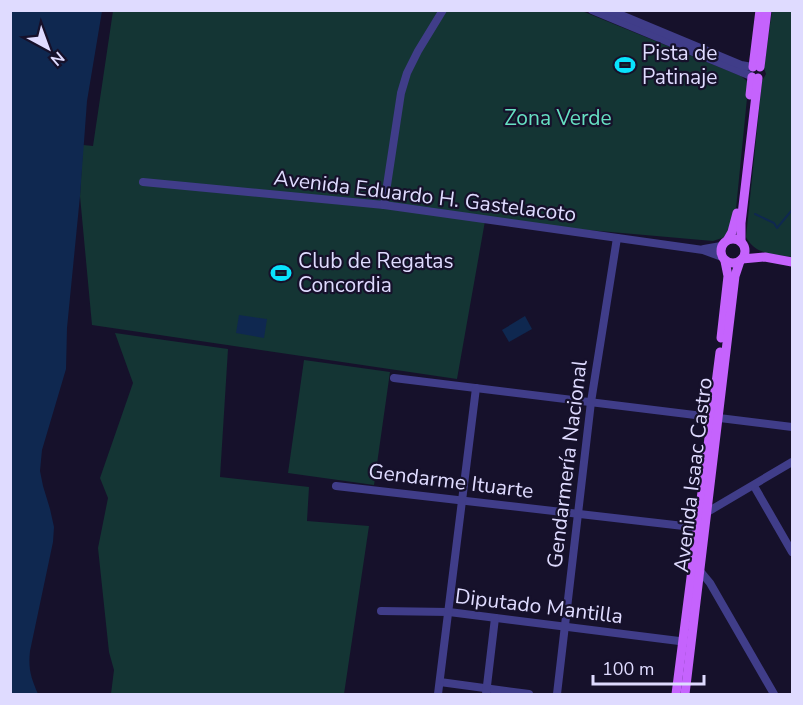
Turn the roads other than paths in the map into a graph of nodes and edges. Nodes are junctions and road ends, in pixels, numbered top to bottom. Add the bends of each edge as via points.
1 (443, 10) edge
2 (592, 10) edge
3 (609, 10) edge
4 (760, 10) edge
5 (767, 10) edge
6 (754, 72) junction
7 (143, 182) dead end
8 (384, 205) junction
9 (617, 238) junction
10 (724, 242) junction
11 (743, 244) junction
12 (703, 250) junction
13 (765, 257) junction
14 (724, 259) junction
15 (741, 260) junction
16 (792, 261) edge
17 (394, 378) dead end
18 (476, 388) junction
19 (591, 402) junction
20 (715, 417) junction
21 (792, 427) edge
22 (792, 462) edge
23 (336, 486) dead end
24 (754, 486) junction
25 (462, 500) junction
26 (577, 513) junction
27 (703, 514) junction
28 (701, 528) junction
29 (792, 552) edge
30 (700, 571) junction
31 (381, 611) dead end
32 (449, 612) junction
33 (495, 618) junction
34 (566, 627) junction
35 (687, 642) junction
36 (440, 682) junction
37 (487, 692) edge
38 (438, 694) edge
39 (529, 694) edge
40 (557, 694) edge
41 (676, 694) edge
42 (685, 694) edge
43 (774, 694) edge

1 - 8 street via 418,51 400,93
2 - 6 street
3 - 6 street
4 - 6 main road
5 - 6 main road
6 - 10 main road via 736,221
6 - 11 main road via 741,223
7 - 8 street, Avenida Eduardo H. Gastelacoto
8 - 9 street, Avenida Eduardo H. Gastelacoto
9 - 12 street, Avenida Eduardo H. Gastelacoto
9 - 19 street, Gendarmería Nacional
10 - 11 main road via 735,238
10 - 12 street, Avenida Eduardo H. Gastelacoto
10 - 14 main road via 720,249
11 - 13 main road
11 - 15 main road via 745,253
12 - 14 street, Avenida Eduardo H. Gastelacoto
13 - 15 main road
13 - 16 main road
14 - 15 main road via 734,263
14 - 20 main road, Avenida Isaac Castro via 728,276
15 - 20 main road, Avenida Isaac Castro via 735,276
17 - 18 street
18 - 19 street
18 - 25 street
19 - 20 street
19 - 26 street, Gendarmería Nacional
20 - 21 street
20 - 27 main road, Avenida Isaac Castro
22 - 24 street
23 - 25 street, Gendarme Ituarte
24 - 27 street
24 - 29 street
25 - 26 street, Gendarme Ituarte
25 - 32 street
26 - 28 street, Gendarme Ituarte
26 - 34 street, Gendarmería Nacional
27 - 28 main road, Avenida Isaac Castro
28 - 30 main road, Avenida Isaac Castro
28 - 35 main road, Avenida Isaac Castro
30 - 35 main road, Avenida Isaac Castro
30 - 43 street via 711,583
31 - 32 street, Diputado Mantilla
32 - 33 street, Diputado Mantilla
32 - 36 street
33 - 34 street, Diputado Mantilla
33 - 37 street
34 - 35 street, Diputado Mantilla
34 - 40 street, Gendarmería Nacional
35 - 41 main road, Avenida Isaac Castro
35 - 42 main road, Avenida Isaac Castro
36 - 37 street
36 - 38 street
37 - 39 street

